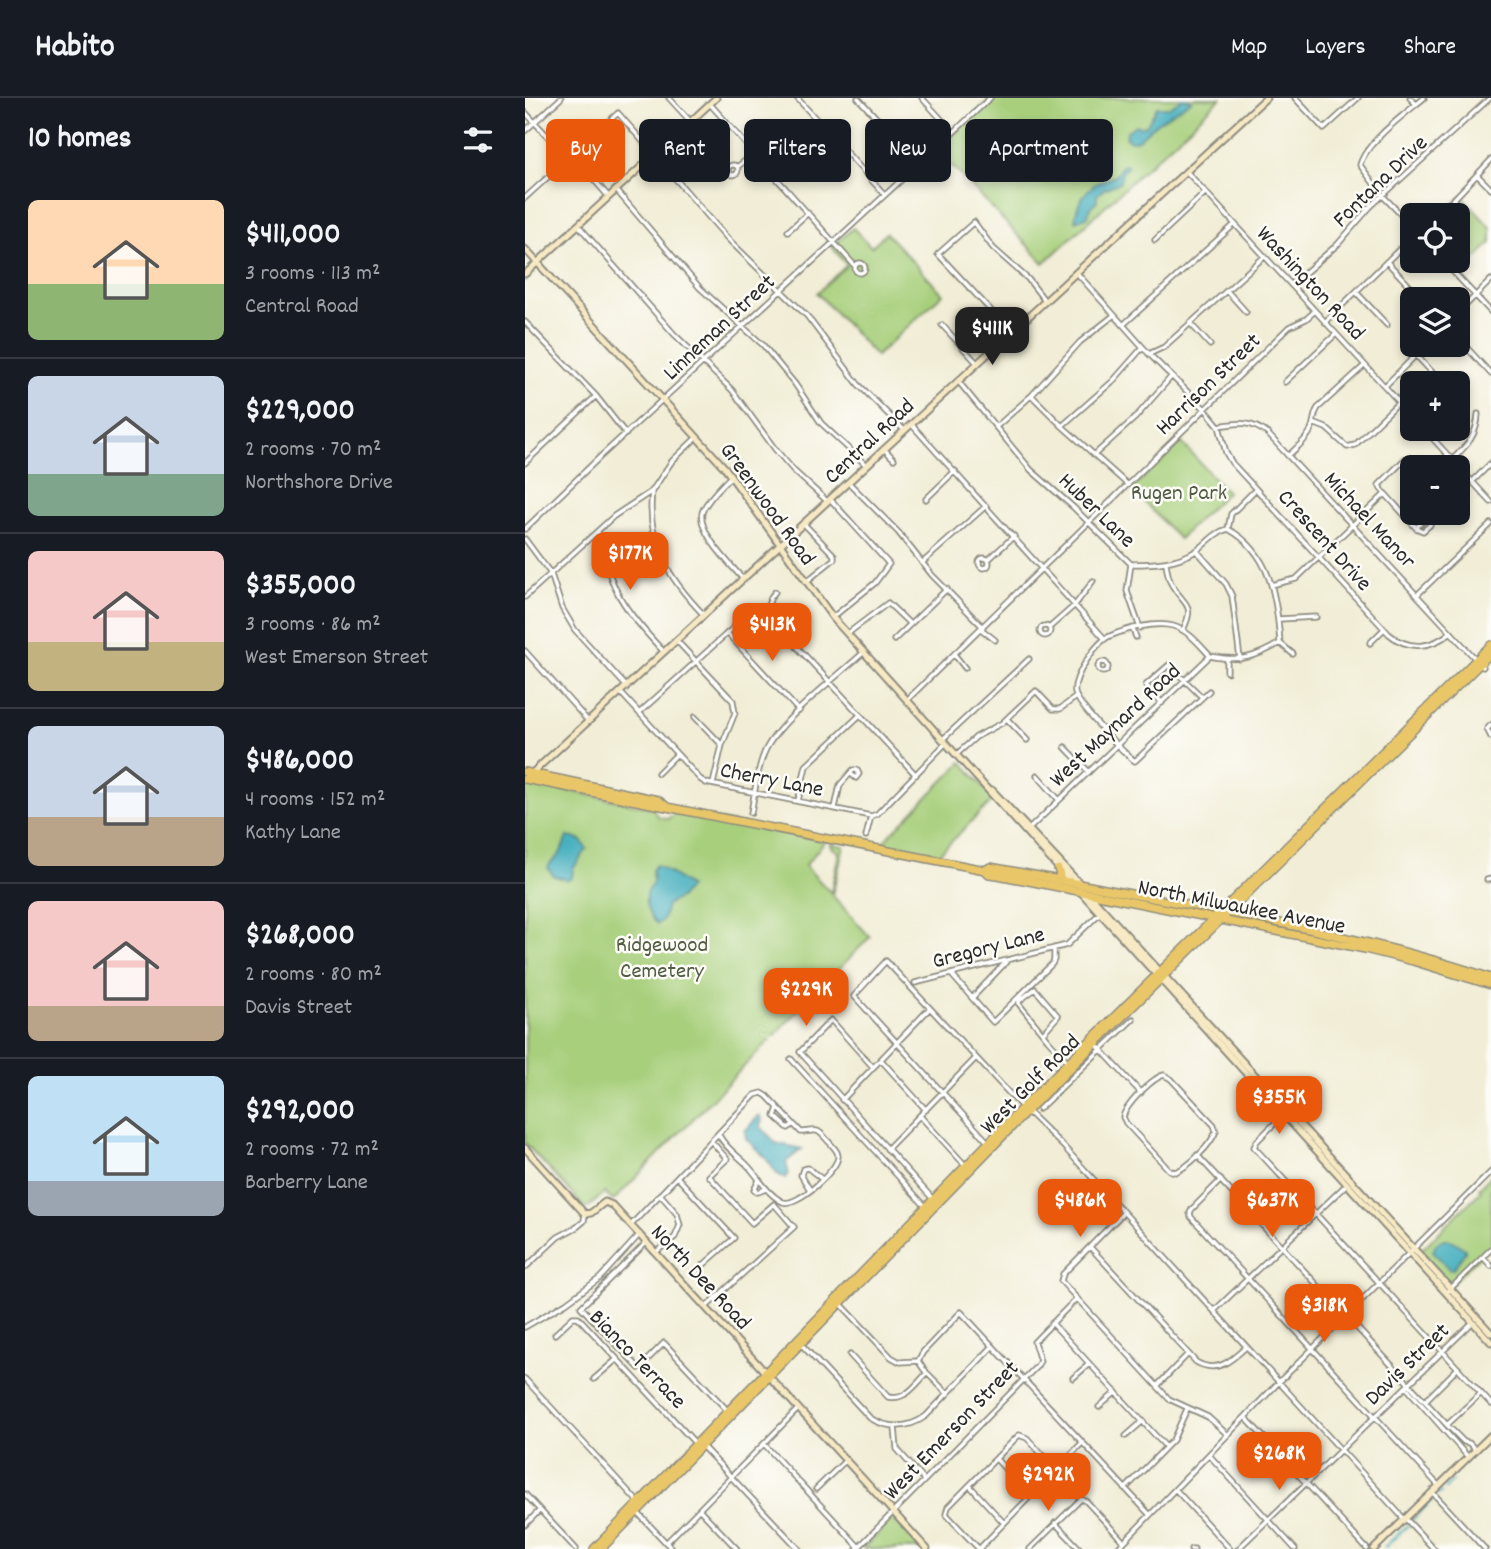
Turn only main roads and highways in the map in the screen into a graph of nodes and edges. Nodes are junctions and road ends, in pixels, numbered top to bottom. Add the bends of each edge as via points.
1 (716, 98) edge
2 (1266, 98) edge
3 (525, 249) edge
4 (537, 262) junction
5 (525, 274) edge
6 (781, 544) junction
7 (1491, 645) edge
8 (1491, 653) edge
9 (1480, 663) junction
10 (526, 777) edge
11 (982, 781) junction
12 (1058, 869) junction
13 (985, 870) junction
14 (1056, 880) junction
15 (1072, 883) junction
16 (1081, 888) junction
17 (1090, 894) junction
18 (1105, 897) junction
19 (1239, 903) junction
20 (1101, 911) junction
21 (1220, 916) junction
22 (1249, 918) junction
23 (1147, 964) junction
24 (1173, 968) junction
25 (1161, 975) junction
26 (1491, 978) edge
27 (1149, 982) junction
28 (1172, 982) junction
29 (1491, 985) edge
30 (1148, 992) junction
31 (1173, 992) junction
32 (1096, 1044) junction
33 (1025, 1110) junction
34 (525, 1148) edge
35 (968, 1168) junction
36 (928, 1209) junction
37 (1412, 1251) junction
38 (838, 1302) junction
39 (1475, 1320) junction
40 (1491, 1333) edge
41 (799, 1342) junction
42 (1491, 1342) edge
43 (767, 1374) junction
44 (1491, 1435) edge
45 (699, 1444) junction
46 (637, 1508) junction
47 (1379, 1547) edge
48 (594, 1549) edge
49 (601, 1549) edge
50 (927, 1549) edge

1 - 4 main road
2 - 6 main road, Central Road
3 - 4 main road, Greenwood Road
4 - 5 main road
4 - 6 main road, Greenwood Road via 698,437
6 - 10 main road, Central Road
6 - 11 main road, Greenwood Road via 833,618
7 - 9 main road, West Golf Road
8 - 9 main road, West Golf Road
9 - 19 main road, West Golf Road
9 - 21 main road, West Golf Road
10 - 13 main road, North Milwaukee Avenue
11 - 12 main road
11 - 16 main road
12 - 14 main road
12 - 15 main road
13 - 14 main road, North Milwaukee Avenue via 990,867
13 - 16 main road, North Milwaukee Avenue
14 - 15 main road, North Milwaukee Avenue
15 - 16 main road, North Milwaukee Avenue
16 - 17 main road, North Milwaukee Avenue
16 - 20 main road
16 - 21 main road, North Milwaukee Avenue
17 - 18 main road, North Milwaukee Avenue
17 - 20 main road
18 - 20 main road
18 - 21 main road, North Milwaukee Avenue
19 - 21 main road, West Golf Road
19 - 22 main road via 1240,911
20 - 23 main road
20 - 25 main road
21 - 22 main road, North Milwaukee Avenue
21 - 24 main road, West Golf Road
21 - 25 main road, West Golf Road
21 - 29 main road, North Milwaukee Avenue via 1389,954
22 - 26 main road, North Milwaukee Avenue via 1382,945
23 - 25 main road
23 - 27 main road
24 - 25 main road, West Golf Road
24 - 28 main road
25 - 27 main road, West Golf Road
25 - 28 main road
25 - 30 main road, West Golf Road
25 - 31 main road
27 - 32 main road, West Golf Road
28 - 37 main road
30 - 31 main road via 1162,985
30 - 32 main road, West Golf Road
31 - 37 main road
32 - 33 main road, West Golf Road
32 - 33 main road, West Golf Road via 1069,1062
33 - 35 main road, West Golf Road
33 - 35 main road, West Golf Road
34 - 43 main road, North Dee Road via 585,1214 605,1202 612,1205
35 - 36 main road, West Golf Road
35 - 36 main road, West Golf Road
36 - 38 main road, West Golf Road
36 - 38 main road, West Golf Road
37 - 39 main road
38 - 41 main road, West Golf Road
38 - 41 main road, West Golf Road
39 - 40 main road
39 - 42 main road
41 - 43 main road, West Golf Road
43 - 45 main road, West Golf Road
43 - 45 main road, West Golf Road
43 - 50 main road, North Dee Road
44 - 47 main road
45 - 46 main road, West Golf Road
46 - 48 main road, West Golf Road
46 - 49 main road, West Golf Road

